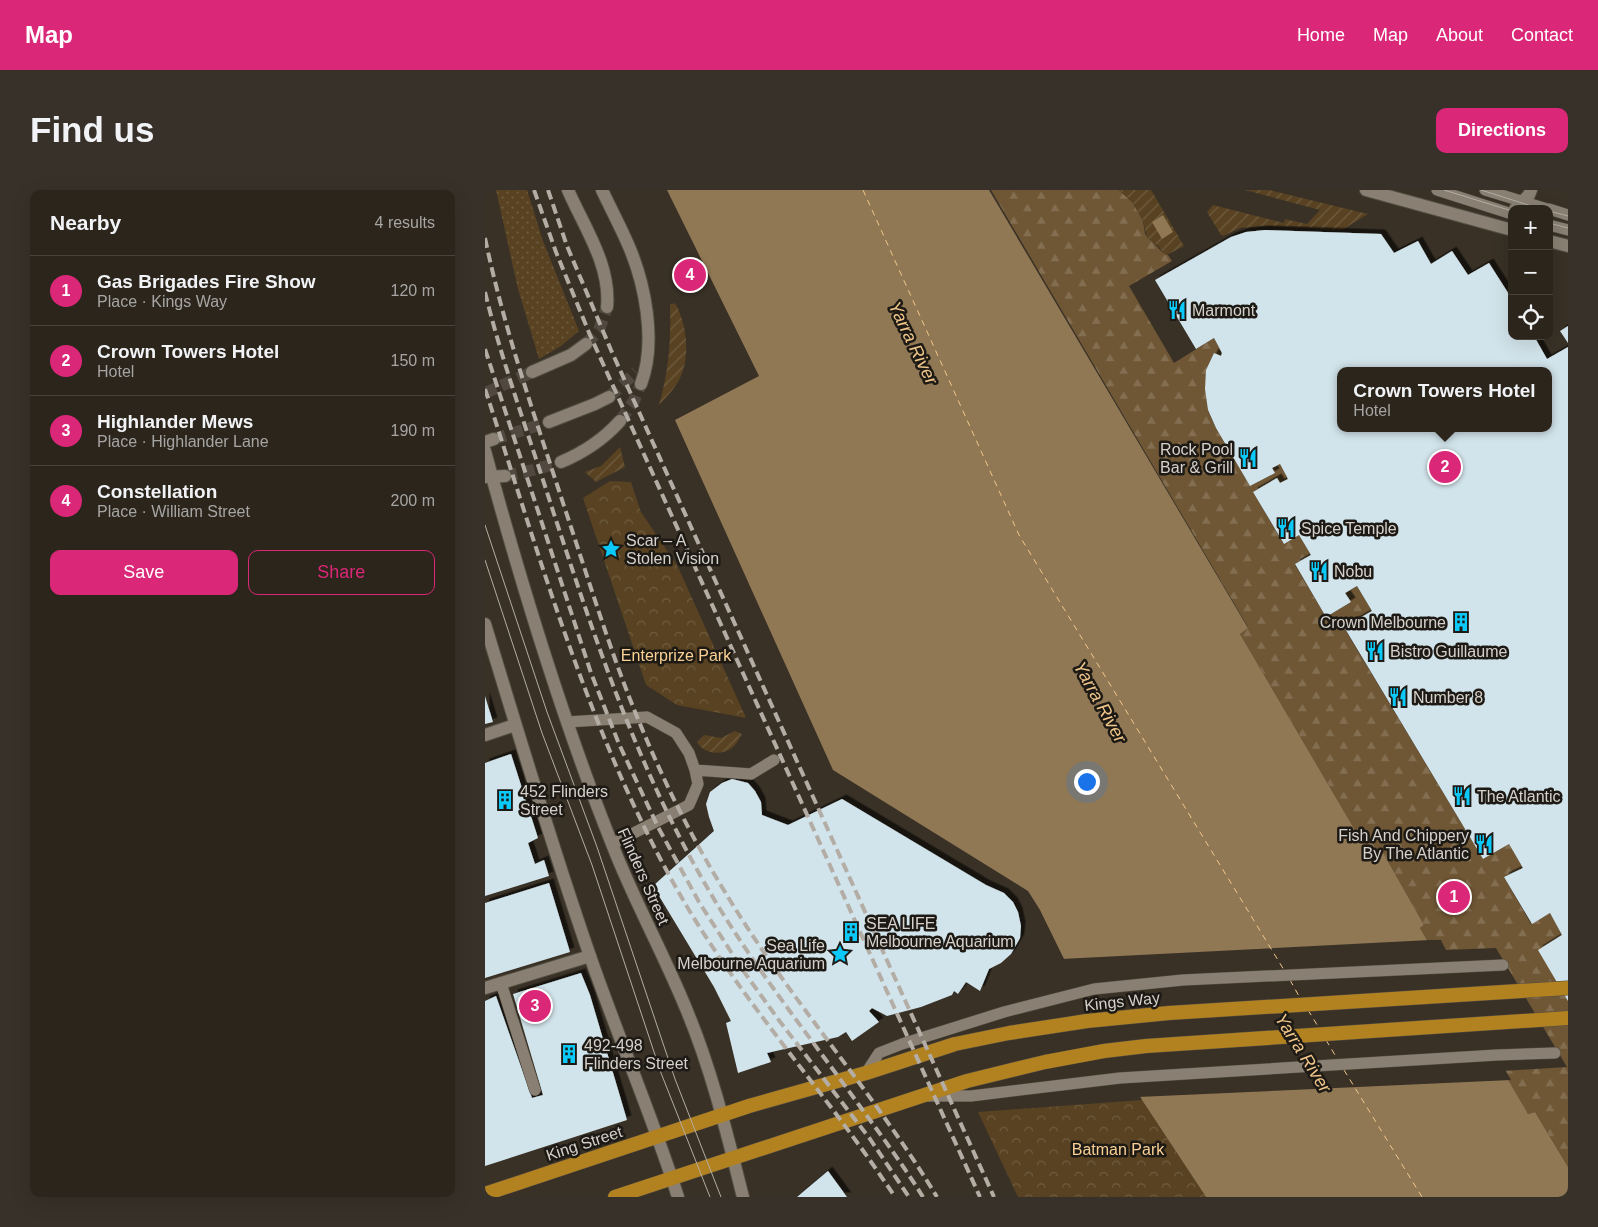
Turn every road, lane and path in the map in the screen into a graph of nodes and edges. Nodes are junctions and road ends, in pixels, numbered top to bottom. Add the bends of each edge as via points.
1 (568, 190) edge
2 (602, 190) edge
3 (1366, 190) edge
4 (1437, 190) edge
5 (1485, 190) edge
6 (1531, 190) edge
7 (1518, 205) edge
8 (1553, 210) edge
9 (1508, 214) edge
10 (1568, 215) edge
11 (1553, 226) edge
12 (1508, 229) edge
13 (1568, 230) edge
14 (1553, 242) edge
15 (1568, 246) edge
16 (607, 307) tunnel mouth
17 (586, 344) tunnel mouth
18 (648, 357) junction
19 (532, 372) tunnel mouth
20 (636, 372) tunnel mouth
21 (641, 384) tunnel mouth
22 (609, 397) tunnel mouth
23 (620, 421) tunnel mouth
24 (549, 422) tunnel mouth
25 (485, 451) edge
26 (561, 462) tunnel mouth
27 (494, 477) edge
28 (485, 624) edge
29 (567, 722) junction
30 (515, 725) junction
31 (485, 735) edge
32 (774, 760) dead end
33 (695, 770) junction
34 (611, 844) junction
35 (590, 956) junction
36 (1503, 966) dead end
37 (501, 983) junction
38 (485, 988) edge
39 (1568, 988) edge
40 (1568, 1018) edge
41 (1555, 1053) dead end
42 (866, 1074) junction
43 (535, 1090) dead end
44 (921, 1096) junction
45 (722, 1115) junction
46 (693, 1125) joint
47 (658, 1137) junction
48 (733, 1158) junction
49 (673, 1179) junction
50 (485, 1194) edge
51 (615, 1197) edge
52 (678, 1197) edge
53 (743, 1197) edge

1 - 16 main road via 603,268
2 - 18 main road via 639,274 648,328
3 - 12 main road
4 - 9 lane
5 - 7 lane
6 - 7 main road
8 - 10 lane
11 - 13 lane
14 - 15 main road
17 - 19 main road via 571,355
18 - 20 main road
18 - 21 main road
22 - 24 main road
23 - 26 main road via 595,444
25 - 27 main road, Flinders Street
27 - 29 main road, Flinders Street via 513,554
28 - 30 main road
29 - 33 lane via 647,717 677,733
29 - 34 main road, Flinders Street
30 - 31 main road
30 - 35 main road
32 - 33 lane via 751,774
33 - 34 lane via 698,784 689,805
34 - 45 main road, Flinders Street via 688,1013
35 - 37 main road
35 - 47 main road
36 - 42 lane via 1113,986 1004,1012 902,1044 879,1053
37 - 38 main road
37 - 43 lane
39 - 42 highway, Kings Way via 1087,1021 955,1044
40 - 44 highway via 1194,1042 1104,1051 967,1081
41 - 44 lane via 1119,1078 971,1096
42 - 45 highway, Kings Way
44 - 48 highway
45 - 46 highway, Kings Way
45 - 48 main road, Flinders Street
46 - 47 highway, King Street
47 - 49 main road
47 - 50 highway, King Street
48 - 49 highway
48 - 53 main road, Flinders Street
49 - 51 highway
49 - 52 main road

